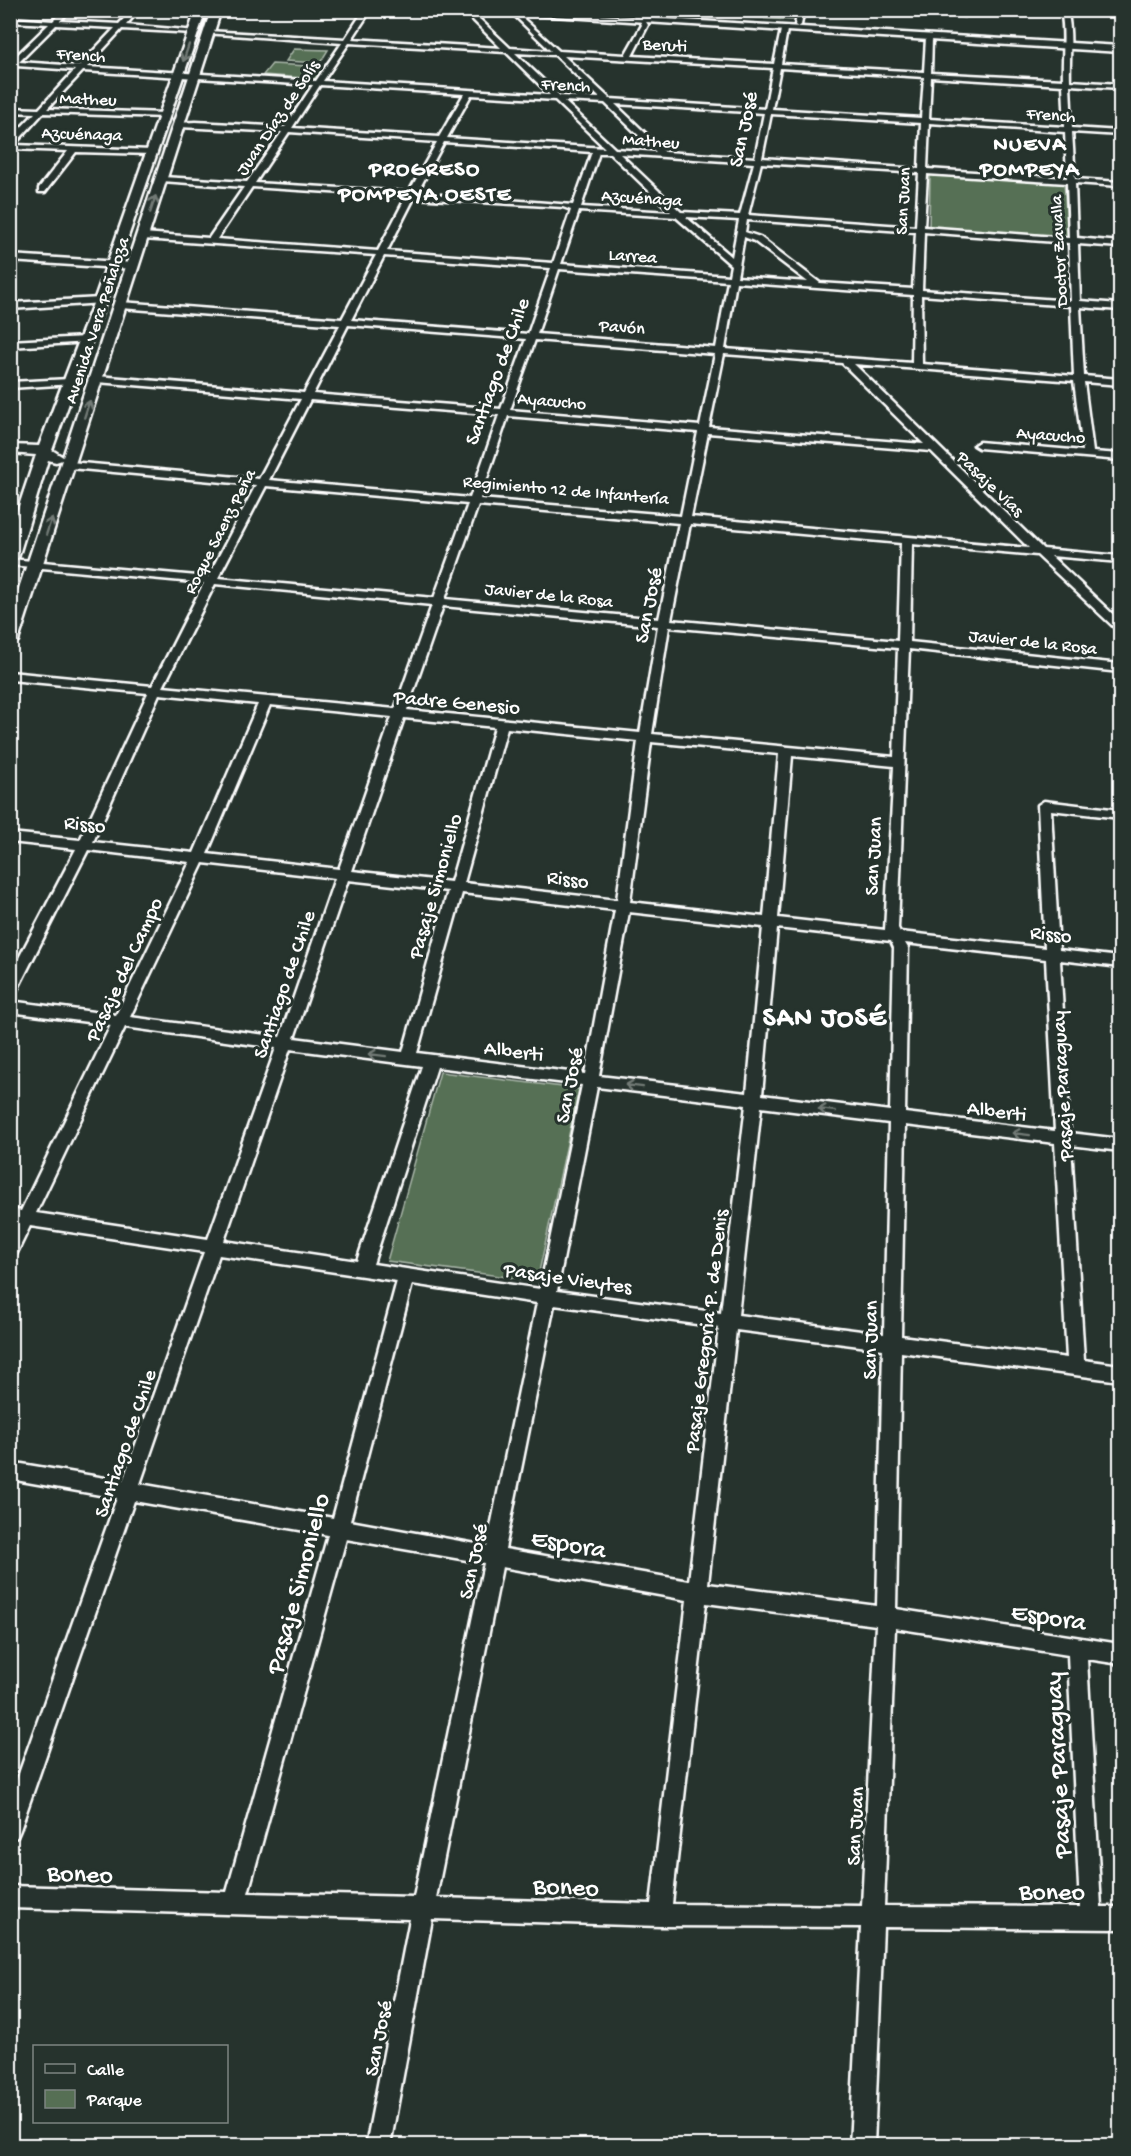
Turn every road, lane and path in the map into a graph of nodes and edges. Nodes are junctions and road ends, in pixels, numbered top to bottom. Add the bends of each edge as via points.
1 (67, 10) edge
2 (136, 10) edge
3 (201, 10) edge
4 (216, 10) edge
5 (368, 10) edge
6 (460, 10) edge
7 (543, 10) edge
8 (801, 10) edge
9 (897, 10) edge
10 (1064, 10) edge
11 (467, 11) edge
12 (931, 11) edge
13 (516, 14) junction
14 (965, 14) dead end
15 (643, 19) junction
16 (10, 20) edge
17 (56, 23) junction
18 (930, 23) dead end
19 (122, 27) junction
20 (791, 27) junction
21 (194, 31) junction
22 (208, 33) junction
23 (929, 38) junction
24 (347, 40) junction
25 (1066, 43) junction
26 (1120, 44) edge
27 (1120, 49) edge
28 (508, 50) junction
29 (557, 53) junction
30 (628, 57) junction
31 (12, 66) edge
32 (777, 66) junction
33 (84, 69) junction
34 (178, 75) junction
35 (195, 75) junction
36 (927, 75) junction
37 (318, 83) junction
38 (1066, 83) junction
39 (1120, 86) edge
40 (468, 93) junction
41 (558, 99) junction
42 (610, 102) junction
43 (10, 110) edge
44 (43, 111) junction
45 (767, 111) junction
46 (165, 115) junction
47 (926, 121) junction
48 (179, 125) junction
49 (286, 130) junction
50 (1068, 130) junction
51 (1120, 133) edge
52 (442, 141) junction
53 (10, 146) edge
54 (74, 149) junction
55 (596, 151) junction
56 (152, 152) junction
57 (615, 152) junction
58 (665, 156) junction
59 (758, 161) junction
60 (923, 171) junction
61 (162, 179) junction
62 (1071, 181) junction
63 (250, 184) junction
64 (1120, 184) edge
65 (42, 190) dead end
66 (412, 194) junction
67 (575, 208) junction
68 (680, 216) junction
69 (742, 226) junction
70 (920, 230) junction
71 (143, 236) junction
72 (212, 240) junction
73 (1074, 241) junction
74 (1120, 244) edge
75 (382, 253) junction
76 (10, 258) edge
77 (113, 264) junction
78 (735, 264) junction
79 (134, 266) junction
80 (557, 266) junction
81 (732, 280) junction
82 (819, 286) junction
83 (916, 292) junction
84 (100, 301) junction
85 (1077, 303) junction
86 (121, 305) junction
87 (10, 306) edge
88 (1120, 307) edge
89 (346, 321) junction
90 (532, 335) junction
91 (86, 340) junction
92 (10, 344) edge
93 (720, 350) junction
94 (843, 359) junction
95 (917, 365) junction
96 (97, 379) junction
97 (1079, 379) junction
98 (70, 382) junction
99 (1120, 382) edge
100 (10, 385) edge
101 (308, 395) junction
102 (504, 412) junction
103 (703, 428) junction
104 (979, 445) dead end
105 (932, 448) junction
106 (10, 449) edge
107 (44, 451) junction
108 (1088, 454) junction
109 (1120, 457) edge
110 (69, 465) junction
111 (262, 482) junction
112 (472, 500) junction
113 (686, 519) junction
114 (907, 539) junction
115 (1038, 550) junction
116 (1120, 559) edge
117 (10, 560) edge
118 (37, 564) junction
119 (211, 581) junction
120 (437, 602) junction
121 (664, 624) junction
122 (1120, 627) edge
123 (10, 641) edge
124 (903, 645) junction
125 (1120, 668) edge
126 (10, 676) edge
127 (156, 692) junction
128 (266, 702) junction
129 (398, 715) junction
130 (502, 724) junction
131 (645, 738) junction
132 (786, 751) junction
133 (900, 762) junction
134 (1120, 814) edge
135 (10, 837) edge
136 (85, 844) junction
137 (199, 857) junction
138 (344, 873) junction
139 (458, 886) junction
140 (623, 906) junction
141 (771, 922) junction
142 (895, 938) junction
143 (1054, 955) junction
144 (1120, 962) edge
145 (10, 990) edge
146 (10, 1006) edge
147 (123, 1021) junction
148 (284, 1044) junction
149 (408, 1059) junction
150 (431, 1062) junction
151 (591, 1080) junction
152 (754, 1101) junction
153 (897, 1119) junction
154 (1064, 1139) junction
155 (1120, 1145) edge
156 (18, 1217) edge
157 (214, 1247) junction
158 (10, 1250) edge
159 (363, 1269) junction
160 (406, 1277) junction
161 (547, 1296) junction
162 (728, 1321) junction
163 (892, 1341) junction
164 (1076, 1368) junction
165 (1120, 1373) edge
166 (10, 1470) edge
167 (130, 1489) junction
168 (339, 1529) junction
169 (494, 1557) junction
170 (697, 1592) junction
171 (886, 1617) junction
172 (1077, 1647) junction
173 (1120, 1654) edge
174 (10, 1830) edge
175 (10, 1897) edge
176 (236, 1903) junction
177 (423, 1908) junction
178 (660, 1915) junction
179 (872, 1916) junction
180 (1091, 1917) junction
181 (1120, 1918) edge
182 (378, 2145) edge
183 (862, 2145) edge

1 - 17 street
2 - 19 street
3 - 21 main road, Avenida Vera Peñaloza
4 - 22 main road, Avenida Vera Peñaloza
5 - 24 street, Juan Díaz de Solís
6 - 11 main road
7 - 15 main road
8 - 20 street, San José
9 - 12 street
10 - 25 street, Doctor Zavalla
11 - 13 main road
11 - 28 street
12 - 14 street
12 - 18 street
13 - 15 main road
13 - 29 street
15 - 20 main road
15 - 20 main road
15 - 30 street
16 - 17 street
17 - 19 street
17 - 31 street
19 - 21 street
19 - 33 street
20 - 23 main road
20 - 25 main road
20 - 32 street, San José
21 -> 34 main road, Avenida Vera Peñaloza
22 - 24 street, Beruti
22 - 35 main road, Avenida Vera Peñaloza
23 - 25 main road
23 - 36 street, San Juan
24 - 28 street, Beruti
24 - 37 street, Juan Díaz de Solís
25 - 26 main road
25 - 27 main road
25 - 38 street, Doctor Zavalla
28 - 29 street, Beruti
28 - 41 street
29 - 30 street, Beruti
29 - 42 street
30 - 32 street, Beruti
31 - 33 street, French
32 - 36 street, Beruti
32 - 45 street, San José
33 - 34 street, French
33 - 44 street
34 - 35 street, French
34 - 46 main road, Avenida Vera Peñaloza
35 - 37 street, French
35 - 48 main road, Avenida Vera Peñaloza
36 - 38 street, Beruti
36 - 47 street, San Juan
37 - 40 street, French
37 - 49 street, Juan Díaz de Solís
38 - 39 street, Beruti
38 - 50 street, Doctor Zavalla
40 - 41 street, French
40 - 52 street, Roque Saenz Peña
41 - 42 street, French
41 - 57 street
42 - 45 street, French
42 - 58 street
43 - 44 street, Matheu
44 - 46 street, Matheu
44 - 53 street
45 - 47 street, French
45 - 59 street, San José
46 - 56 main road, Avenida Vera Peñaloza
47 - 50 street, French
47 - 60 street, San Juan
48 - 49 street, Matheu
48 - 61 main road, Avenida Vera Peñaloza
49 - 52 street, Matheu
49 - 63 street, Juan Díaz de Solís
50 - 51 street, French
50 - 62 street, Doctor Zavalla
52 - 55 street, Matheu
52 - 66 street, Roque Saenz Peña
53 - 54 street, Azcuénaga
54 - 56 street, Azcuénaga
54 - 65 street
55 - 57 street, Matheu
55 - 67 street, Santiago de Chile
56 - 77 main road, Avenida Vera Peñaloza
57 - 58 street, Matheu
57 - 68 street
58 - 59 street, Matheu
59 - 60 street, Matheu
59 - 69 street, San José
60 - 62 street, Matheu
60 - 70 street, San Juan
61 - 63 street, Azcuénaga
71 -> 61 main road, Avenida Vera Peñaloza
62 - 64 street, Matheu
62 - 73 street, Doctor Zavalla
63 - 66 street, Azcuénaga
63 - 72 street, Juan Díaz de Solís
66 - 67 street, Azcuénaga
66 - 75 street, Roque Saenz Peña
67 - 68 street, Azcuénaga
67 - 80 street, Santiago de Chile
68 - 69 street, Azcuénaga
68 - 78 street
69 - 70 street, Azcuénaga
69 - 78 street, San José
69 - 82 street
70 - 73 street, Azcuénaga
70 - 83 street, San Juan
71 - 72 street, Larrea
71 - 79 main road, Avenida Vera Peñaloza
72 - 75 street, Larrea
73 - 74 street, Azcuénaga
73 - 85 street, Doctor Zavalla
75 - 80 street, Larrea
75 - 89 street, Roque Saenz Peña
76 - 77 street
77 - 79 street
77 - 84 main road, Avenida Vera Peñaloza
78 - 81 street, San José
79 - 86 main road, Avenida Vera Peñaloza
80 - 81 street, Larrea
80 - 90 street, Santiago de Chile
81 - 82 street, Larrea
81 - 93 street, San José
82 - 83 street, Larrea
83 - 85 street, Larrea
83 - 95 street, San Juan
84 - 87 street
84 - 91 main road, Avenida Vera Peñaloza
85 - 88 street, Larrea
85 - 97 street, Doctor Zavalla
86 - 89 street, Pavón
86 - 96 main road, Avenida Vera Peñaloza
89 - 90 street, Pavón
89 - 101 street, Roque Saenz Peña
90 - 93 street, Pavón
90 - 102 street, Santiago de Chile
91 - 92 street
91 - 98 main road, Avenida Vera Peñaloza
93 - 94 street, Pavón
93 - 103 street, San José
94 - 95 street, Pavón
94 - 105 street, Pasaje Vías
95 - 97 street, Pavón
96 - 101 street, Ayacucho
110 -> 96 main road, Avenida Vera Peñaloza
97 - 99 street, Pavón
97 - 108 street, Doctor Zavalla
98 - 100 street
98 - 107 main road, Avenida Vera Peñaloza
101 - 102 street, Ayacucho
101 - 111 street, Roque Saenz Peña
102 - 103 street, Ayacucho
102 - 112 street, Santiago de Chile
103 - 105 street, Ayacucho
103 - 113 street, San José
104 - 108 street, Ayacucho
105 - 115 street, Pasaje Vías
106 - 107 main road, Regimiento 12 de Infantería
107 - 110 main road, Regimiento 12 de Infantería
107 - 117 main road, Avenida Vera Peñaloza
108 - 109 street, Ayacucho
110 - 111 street, Regimiento 12 de Infantería
118 -> 110 main road, Avenida Vera Peñaloza
111 - 112 street, Regimiento 12 de Infantería
111 - 119 street, Roque Saenz Peña
112 - 113 street, Regimiento 12 de Infantería
112 - 120 street, Santiago de Chile
113 - 114 street, Regimiento 12 de Infantería
113 - 121 street, San José
114 - 115 street, Regimiento 12 de Infantería
114 - 124 street, San Juan
115 - 116 street, Regimiento 12 de Infantería
115 - 122 street, Pasaje Vías
117 - 118 street, Javier de la Rosa
118 - 119 street, Javier de la Rosa
118 - 123 main road, Avenida Vera Peñaloza
119 - 120 street, Javier de la Rosa
119 - 127 street, Roque Saenz Peña
120 - 121 street, Javier de la Rosa
120 - 129 street, Santiago de Chile
121 - 124 street, Javier de la Rosa
121 - 131 street, San José
124 - 125 street, Javier de la Rosa
124 - 133 street, San Juan
126 - 127 street, Padre Genesio
127 - 128 street, Padre Genesio
127 - 136 street, Roque Saenz Peña
128 - 129 street, Padre Genesio
128 - 137 street, Pasaje del Campo
129 - 130 street, Padre Genesio
129 - 138 street, Santiago de Chile
130 - 131 street, Padre Genesio
130 - 139 street, Pasaje Simoniello
131 - 132 street, Padre Genesio
131 - 140 street, San José
132 - 133 street, Padre Genesio
132 - 141 street, Pasaje Gregoria P. de Denis
133 - 142 street, San Juan via 891,928
134 - 143 street, Pasaje Paraguay via 1044,805
135 - 136 street, Risso
136 - 137 street, Risso
136 - 145 street, Roque Saenz Peña
137 - 138 street, Risso
137 - 147 street, Pasaje del Campo
138 - 139 street, Risso
138 - 148 street, Santiago de Chile
139 - 140 street, Risso
139 - 149 street, Pasaje Simoniello
140 - 141 street, Risso
140 - 151 street, San José
141 - 142 street, Risso
141 - 152 street, Pasaje Gregoria P. de Denis
142 - 143 street, Risso
142 - 153 street, San Juan via 901,948
143 - 144 street, Risso
143 - 154 street, Pasaje Paraguay
146 - 147 street, Alberti
147 - 148 street, Alberti
147 - 156 street, Pasaje del Campo
149 -> 148 street, Alberti
148 - 157 street, Santiago de Chile
149 - 150 street, Alberti
150 - 151 street, Alberti
150 - 159 street
152 -> 151 street, Alberti
151 - 161 street, San José
153 -> 152 street, Alberti
152 - 162 street, Pasaje Gregoria P. de Denis
154 -> 153 street, Alberti
153 - 163 street, San Juan
154 - 155 street, Alberti
154 - 164 street, Pasaje Paraguay
156 - 157 street, Pasaje Vieytes
156 - 158 street, Pasaje del Campo
157 - 159 street, Pasaje Vieytes
157 - 167 street, Santiago de Chile
159 - 160 street, Pasaje Vieytes
160 - 161 street, Pasaje Vieytes
160 - 168 street, Pasaje Simoniello
161 - 162 street, Pasaje Vieytes
161 - 169 street, San José
162 - 163 street, Pasaje Vieytes
162 - 170 street, Pasaje Gregoria P. de Denis
163 - 164 street, Pasaje Vieytes
163 - 171 street, San Juan
164 - 165 street, Pasaje Vieytes
166 - 167 street, Espora
167 - 168 street, Espora
167 - 174 street, Santiago de Chile
168 - 169 street, Espora
168 - 176 street, Pasaje Simoniello
169 - 170 street, Espora
169 - 177 street, San José
170 - 171 street, Espora
170 - 178 street, Pasaje Gregoria P. de Denis
171 - 172 street, Espora
171 - 179 street, San Juan
172 - 173 street, Espora
172 - 180 street, Pasaje Paraguay
175 - 176 street, Boneo
176 - 177 street, Boneo
177 - 178 street, Boneo
177 - 182 street, San José
178 - 179 street, Boneo
179 - 180 street, Boneo
179 - 183 street, San Juan
180 - 181 street, Boneo

